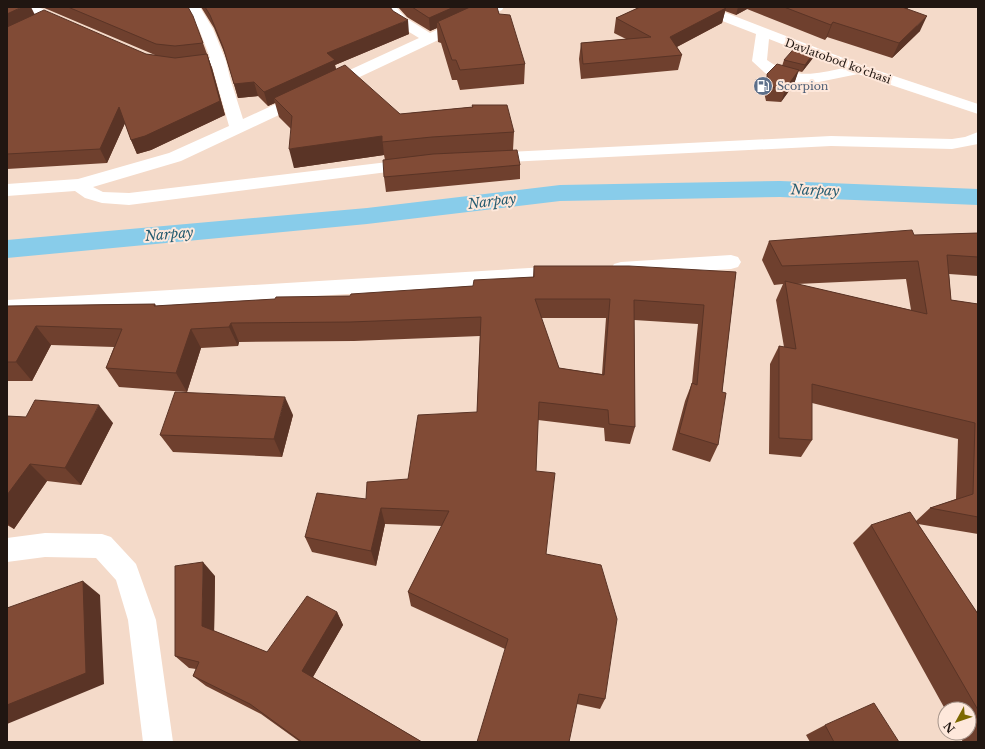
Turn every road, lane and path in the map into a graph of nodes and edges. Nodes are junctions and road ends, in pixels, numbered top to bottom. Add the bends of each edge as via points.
1 (27, 7) edge
2 (193, 7) edge
3 (388, 7) edge
4 (497, 7) edge
5 (699, 7) edge
6 (51, 18) junction
7 (37, 24) edge
8 (79, 30) edge
9 (763, 33) junction
10 (430, 40) junction
11 (219, 61) junction
12 (164, 65) edge
13 (859, 69) junction
14 (978, 110) edge
15 (238, 128) junction
16 (978, 137) edge
17 (473, 159) edge
18 (426, 163) edge
19 (79, 185) junction
20 (7, 190) edge
21 (731, 262) dead end
22 (604, 270) edge
23 (580, 272) edge
24 (7, 308) edge
25 (7, 550) edge
26 (158, 742) edge

1 - 6 street
2 - 11 street via 206,29
3 - 10 street via 401,21
4 - 10 street
5 - 9 street, Davlatobod ko'chasi
6 - 7 street
6 - 8 street
9 - 13 street, Davlatobod ko'chasi
9 - 13 street via 759,61 767,69 781,76 811,79
10 - 15 street
11 - 12 street via 190,66
11 - 15 street
13 - 14 street, Davlatobod ko'chasi
15 - 19 street via 175,157
16 - 17 street via 969,142 952,144 831,141
18 - 19 street via 129,199 101,199
19 - 20 street
21 - 22 street
23 - 24 street
25 - 26 street via 45,545 102,546 127,573 142,620

